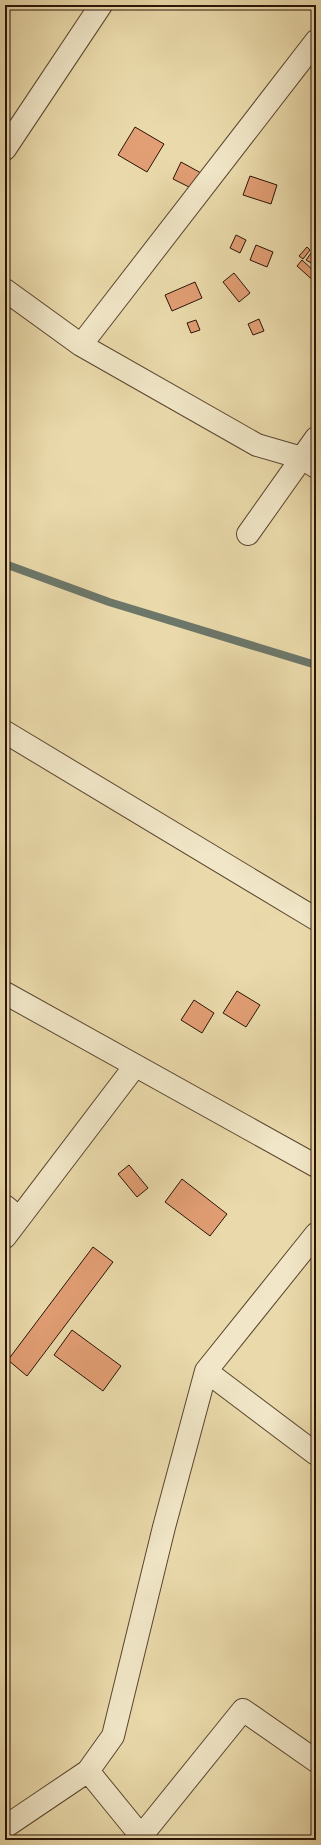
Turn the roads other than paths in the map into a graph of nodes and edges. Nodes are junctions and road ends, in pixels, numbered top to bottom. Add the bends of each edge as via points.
1 (101, 5) edge
2 (316, 41) edge
3 (5, 150) edge
4 (5, 290) edge
5 (81, 345) junction
6 (316, 438) edge
7 (309, 462) edge
8 (248, 534) dead end
9 (5, 732) edge
10 (316, 919) edge
11 (5, 993) edge
12 (135, 1066) junction
13 (316, 1166) edge
14 (12, 1212) edge
15 (316, 1234) edge
16 (5, 1237) edge
17 (206, 1372) junction
18 (316, 1454) edge
19 (316, 1761) edge
20 (88, 1771) junction
21 (5, 1827) edge
22 (140, 1838) edge

1 - 3 street
2 - 5 street
4 - 5 street
5 - 7 street via 257,445
6 - 7 street
7 - 8 street
9 - 10 street
11 - 12 street
12 - 13 street
12 - 14 street
14 - 16 street
15 - 17 street
17 - 18 street
17 - 20 street via 164,1527 113,1736
19 - 22 street via 243,1710
20 - 21 street
20 - 22 street

